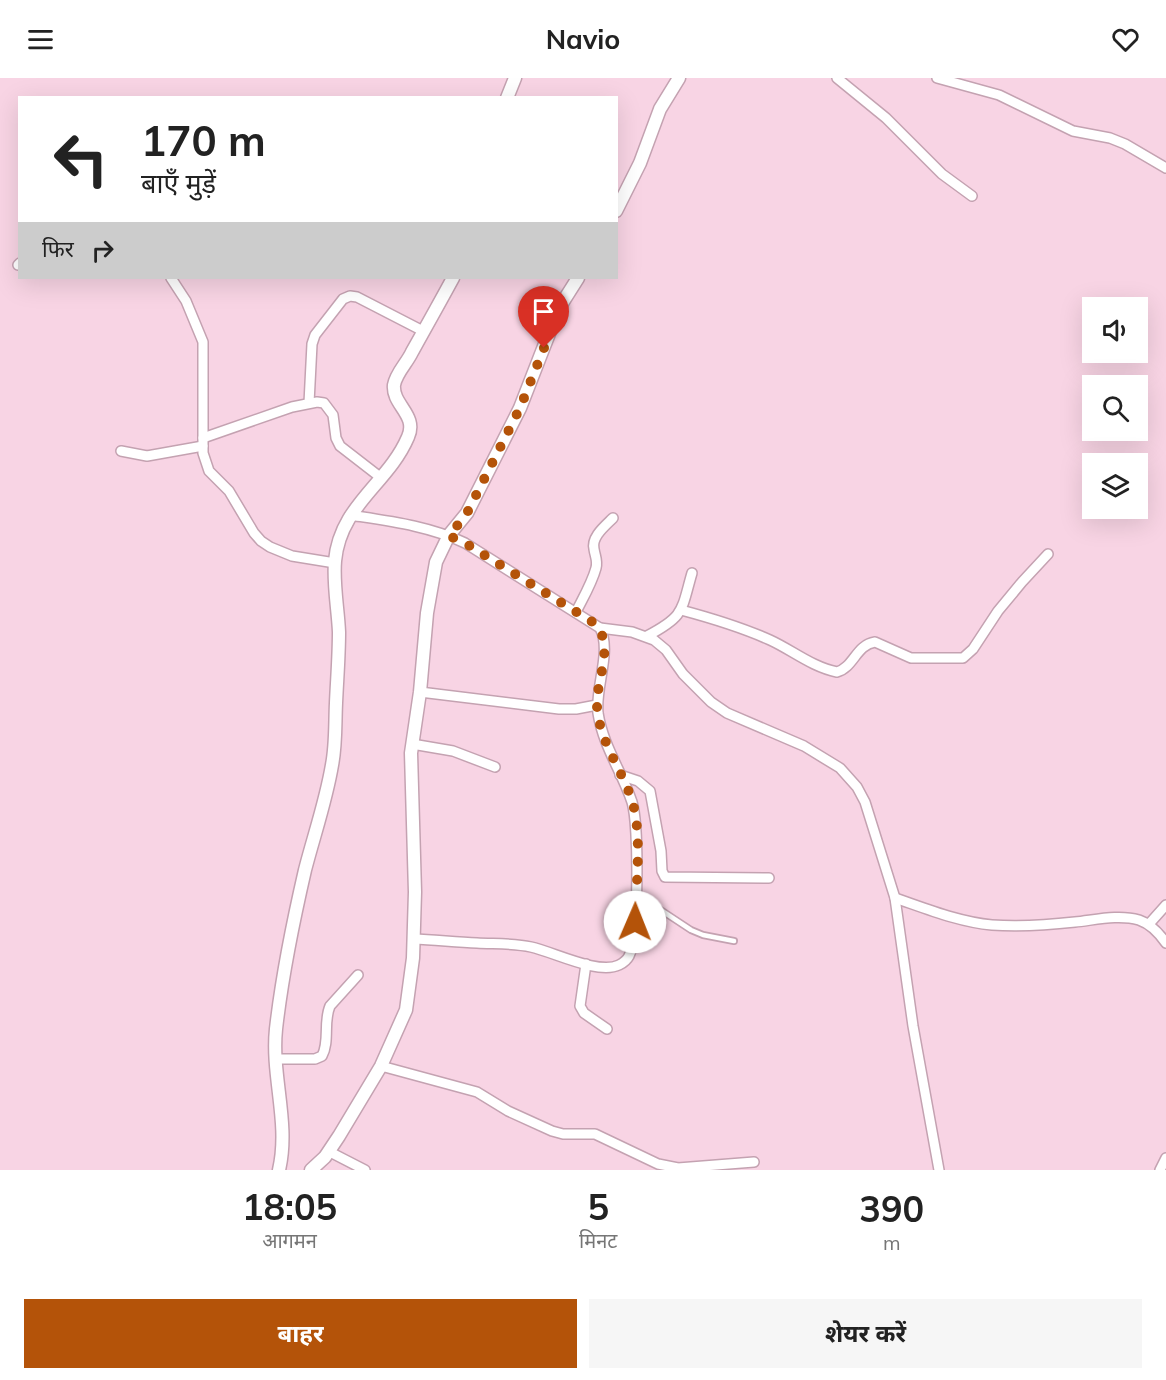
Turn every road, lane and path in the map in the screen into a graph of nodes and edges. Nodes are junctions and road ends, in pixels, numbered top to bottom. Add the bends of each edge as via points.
1 (515, 78) edge
2 (679, 78) edge
3 (837, 78) edge
4 (937, 78) edge
5 (508, 96) edge
6 (1166, 168) edge
7 (972, 196) dead end
8 (618, 207) edge
9 (172, 279) edge
10 (452, 279) edge
11 (577, 279) edge
12 (423, 331) junction
13 (309, 403) junction
14 (203, 442) junction
15 (121, 451) dead end
16 (380, 477) junction
17 (350, 515) junction
18 (613, 518) dead end
19 (449, 536) junction
20 (1048, 554) dead end
21 (335, 563) junction
22 (692, 573) dead end
23 (681, 610) junction
24 (576, 612) junction
25 (600, 628) junction
26 (647, 636) junction
27 (420, 692) junction
28 (597, 705) junction
29 (412, 744) junction
30 (495, 766) dead end
31 (620, 775) junction
32 (769, 878) dead end
33 (636, 894) junction
34 (896, 898) junction
35 (1166, 905) edge
36 (1149, 924) junction
37 (414, 939) junction
38 (734, 941) dead end
39 (1166, 943) edge
40 (586, 964) junction
41 (358, 975) dead end
42 (608, 1029) dead end
43 (275, 1059) junction
44 (381, 1065) junction
45 (328, 1151) junction
46 (1166, 1158) edge
47 (754, 1162) dead end
48 (279, 1170) edge
49 (311, 1170) edge
50 (365, 1170) edge
51 (939, 1170) edge
52 (1160, 1170) edge

1 - 5 street
2 - 8 street via 660,109
3 - 7 street via 886,118 942,174
4 - 6 street via 999,95 1073,131 1110,138
9 - 14 street via 186,301 203,342
10 - 12 street
11 - 19 street via 559,308 515,418 467,513
12 - 13 street via 357,297 343,299 312,344
12 - 16 street via 393,388 411,422 411,430
13 - 14 street
13 - 16 street via 324,403 328,407 340,446
14 - 15 street via 147,456
14 - 21 street via 209,471 233,497 261,541 292,556
16 - 17 street
17 - 19 street
17 - 21 street via 340,535
18 - 24 street via 594,542 596,570
19 - 24 street
19 - 27 street via 436,562
20 - 23 street via 998,611 969,653 958,659 911,658 875,642 859,650 837,672 748,631
21 - 43 street via 339,633 333,762 292,928
22 - 23 street
23 - 26 street via 670,623
24 - 25 street
25 - 26 street
25 - 28 street via 604,647
26 - 34 street via 666,650 699,692 719,708 804,746 851,778 865,802
27 - 28 street via 560,710
27 - 29 street
28 - 31 street via 607,746
29 - 30 street
29 - 37 street
31 - 32 street via 650,791 665,877
31 - 33 street via 632,801 636,824
33 - 38 lane via 691,930
33 - 40 street via 630,955 614,967
34 - 36 street via 954,918 993,925 1053,925 1122,918
34 - 51 street via 913,1026
35 - 36 street
36 - 39 street
37 - 40 street via 519,945
37 - 44 street via 406,1010
40 - 42 street via 580,1006
41 - 43 street via 327,1012 326,1049 322,1056
43 - 48 street via 284,1136
44 - 45 street
44 - 47 street via 477,1092 552,1131 595,1134 658,1164 678,1168
45 - 49 street
45 - 50 street
46 - 52 street

